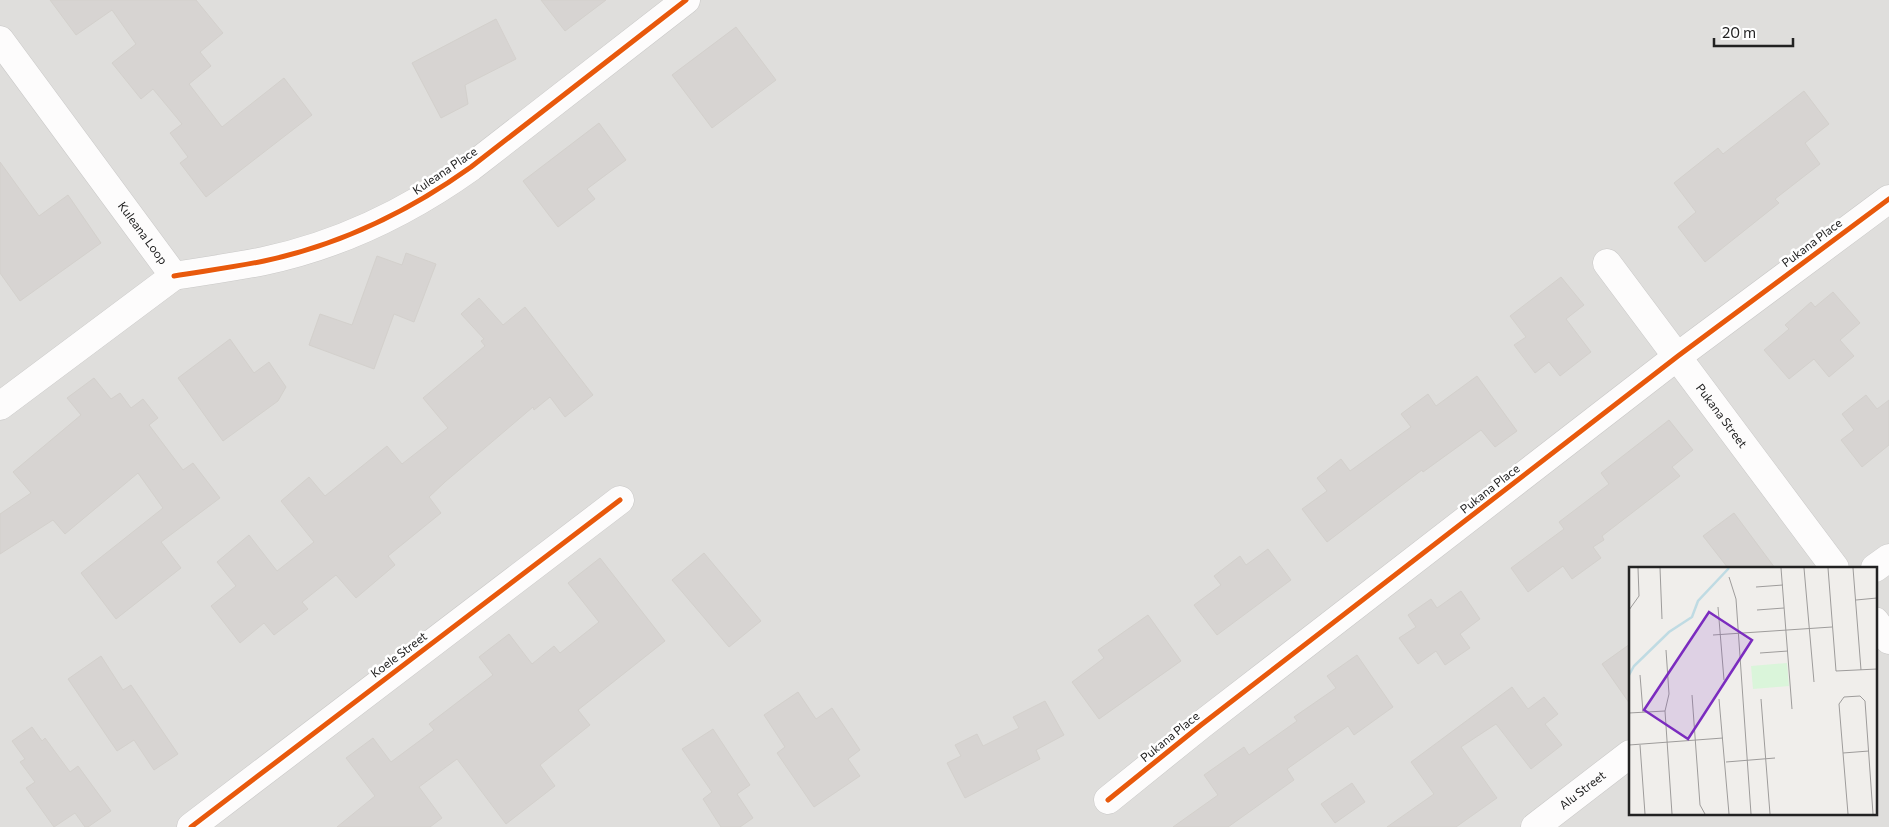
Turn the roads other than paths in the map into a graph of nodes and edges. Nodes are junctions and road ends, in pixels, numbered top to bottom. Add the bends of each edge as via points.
1 (686, 0) edge
2 (0, 40) edge
3 (1889, 199) edge
4 (1607, 263) dead end
5 (174, 276) junction
6 (1678, 356) junction
7 (0, 406) edge
8 (620, 500) dead end
9 (1889, 558) edge
10 (1835, 567) edge
11 (1876, 567) edge
12 (1876, 622) edge
13 (1889, 640) edge
14 (1629, 755) edge
15 (1108, 800) dead end
16 (191, 827) edge
17 (1535, 827) edge

1 - 5 street, Kuleana Place via 471,167 399,212 315,248 264,261
2 - 5 street, Kuleana Loop
3 - 6 street, Pukana Place
4 - 6 street, Pukana Street
5 - 7 street, Kuleana Loop
6 - 10 street, Pukana Street
6 - 15 street, Pukana Place
8 - 16 street, Koele Street
9 - 11 street
12 - 13 street
14 - 17 street, Alu Street

